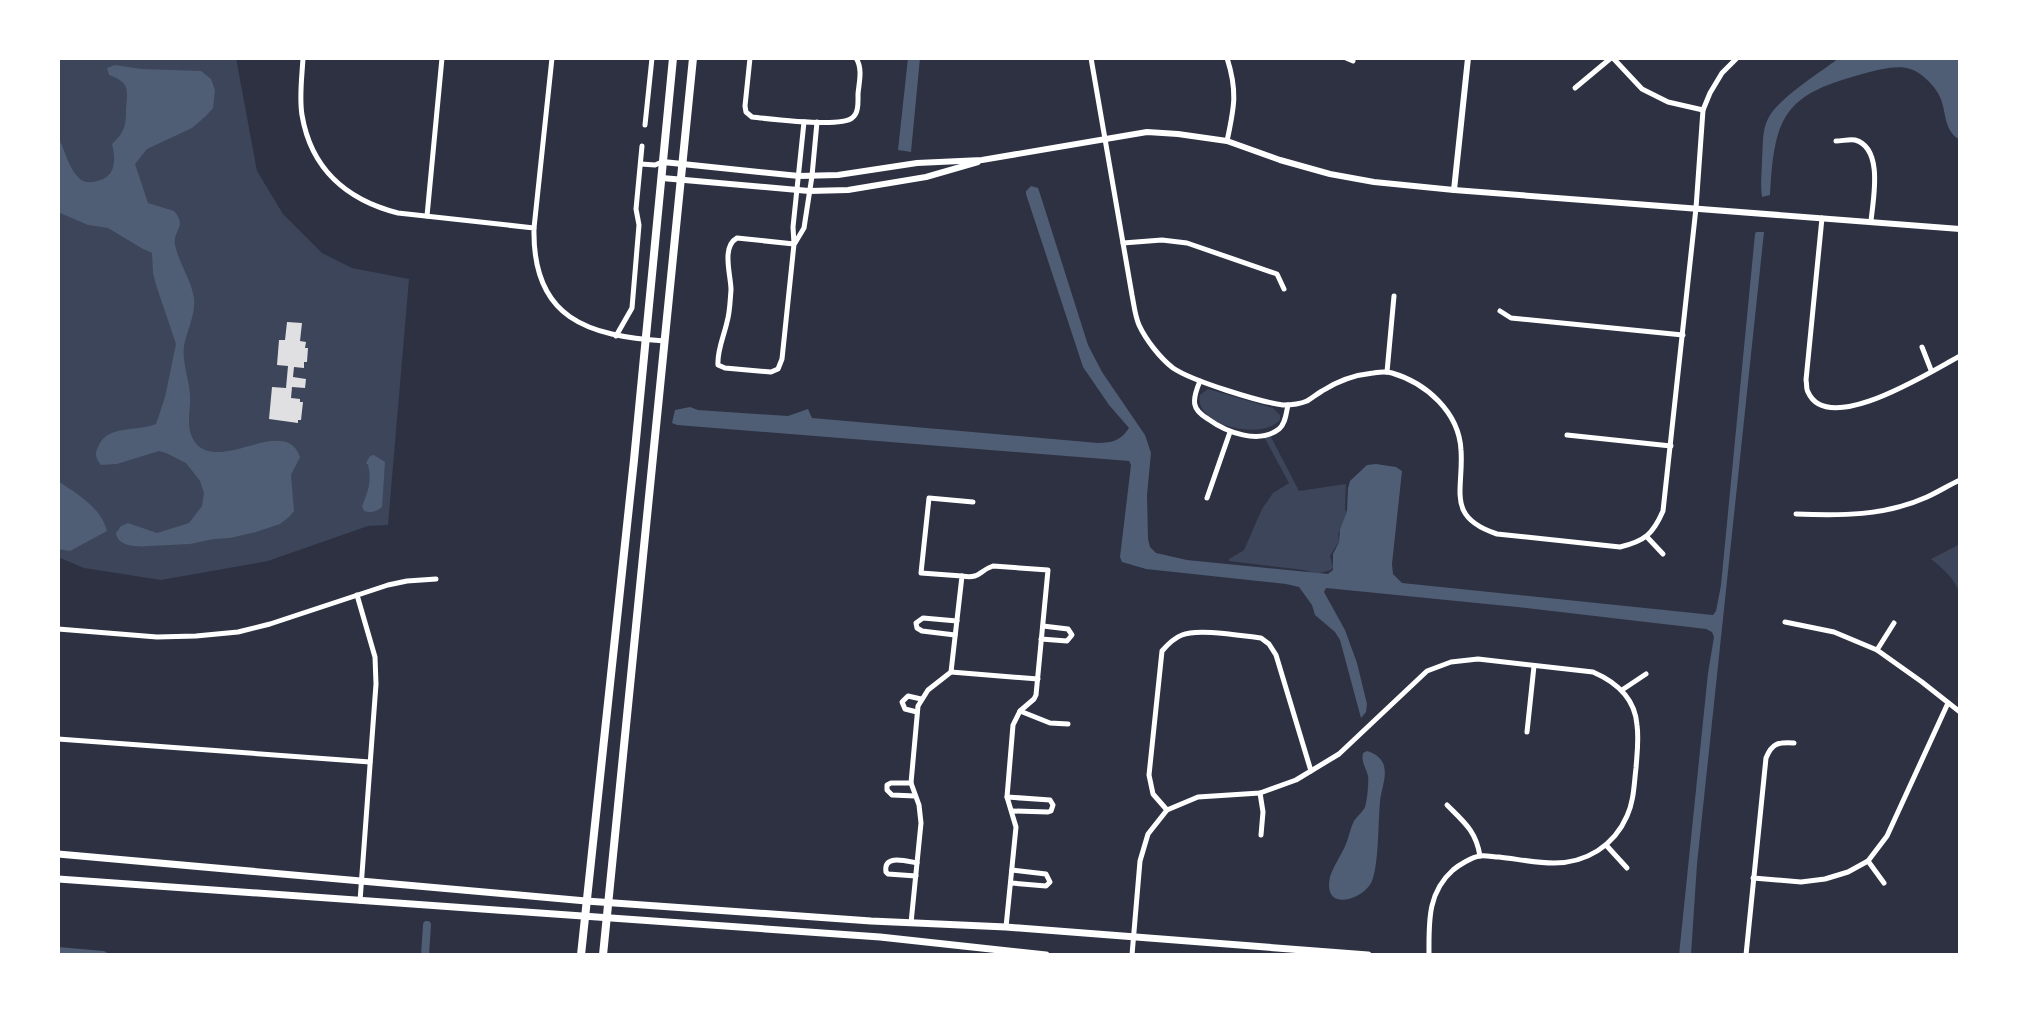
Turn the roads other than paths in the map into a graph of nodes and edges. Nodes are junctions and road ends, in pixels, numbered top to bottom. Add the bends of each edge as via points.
1 (303, 58) edge
2 (442, 58) edge
3 (552, 58) edge
4 (652, 58) edge
5 (673, 58) edge
6 (693, 58) edge
7 (750, 58) edge
8 (1091, 58) edge
9 (1227, 58) edge
10 (1346, 58) edge
11 (1468, 58) edge
12 (1612, 58) edge
13 (1737, 58) edge
14 (857, 59) edge
15 (1353, 61) dead end
16 (1575, 88) dead end
17 (1703, 110) junction
18 (804, 122) junction
19 (817, 122) junction
20 (645, 125) dead end
21 (1105, 139) junction
22 (1227, 141) junction
23 (1836, 141) dead end
24 (642, 146) dead end
25 (982, 160) junction
26 (663, 162) junction
27 (641, 164) junction
28 (683, 164) junction
29 (799, 176) junction
30 (812, 176) junction
31 (662, 178) junction
32 (682, 180) junction
33 (797, 190) junction
34 (1454, 190) junction
35 (809, 191) junction
36 (1696, 208) junction
37 (427, 216) junction
38 (1822, 218) junction
39 (1871, 221) junction
40 (534, 228) junction
41 (1960, 229) edge
42 (1123, 243) junction
43 (794, 244) junction
44 (1284, 289) dead end
45 (1394, 296) dead end
46 (1500, 311) dead end
47 (1683, 335) junction
48 (616, 336) junction
49 (645, 339) junction
50 (665, 341) junction
51 (1922, 347) dead end
52 (1960, 356) edge
53 (1931, 370) junction
54 (1387, 372) junction
55 (1200, 381) junction
56 (1288, 405) junction
57 (1230, 432) junction
58 (1567, 435) dead end
59 (1671, 446) junction
60 (1960, 480) edge
61 (1207, 498) dead end
62 (973, 502) dead end
63 (1796, 514) dead end
64 (1647, 537) junction
65 (1663, 554) dead end
66 (962, 576) junction
67 (436, 579) dead end
68 (357, 595) junction
69 (957, 621) junction
70 (1785, 622) dead end
71 (1894, 623) dead end
72 (1043, 626) junction
73 (58, 629) edge
74 (955, 635) junction
75 (1041, 639) junction
76 (1877, 650) junction
77 (1534, 666) junction
78 (951, 672) junction
79 (1646, 674) dead end
80 (1038, 679) junction
81 (1622, 690) junction
82 (921, 699) junction
83 (1948, 703) junction
84 (1020, 711) junction
85 (917, 712) junction
86 (1960, 712) edge
87 (1068, 724) dead end
88 (1527, 732) dead end
89 (58, 739) edge
90 (1794, 743) dead end
91 (370, 762) junction
92 (1311, 771) junction
93 (911, 783) junction
94 (1260, 793) junction
95 (915, 796) junction
96 (1007, 797) junction
97 (1447, 805) dead end
98 (1167, 810) junction
99 (1011, 811) junction
100 (1261, 835) dead end
101 (1606, 845) junction
102 (58, 854) edge
103 (1480, 856) junction
104 (1868, 861) junction
105 (917, 863) junction
106 (1627, 868) dead end
107 (1012, 870) junction
108 (916, 876) junction
109 (1753, 878) junction
110 (58, 879) edge
111 (362, 880) junction
112 (1011, 883) junction
113 (1884, 883) dead end
114 (360, 901) junction
115 (586, 901) junction
116 (609, 902) junction
117 (585, 916) junction
118 (607, 918) junction
119 (911, 923) junction
120 (1006, 927) junction
121 (1134, 936) junction
122 (1276, 951) edge
123 (581, 955) edge
124 (603, 955) edge
125 (1046, 955) edge
126 (1132, 955) edge
127 (1368, 955) edge
128 (1429, 955) edge
129 (1746, 955) edge

1 - 37 street via 302,114 319,161 358,199 398,213
2 - 37 street
3 - 40 street
4 - 20 street
5 - 26 main road
6 - 28 main road
7 - 18 street via 746,112
8 - 21 street
9 - 22 street via 1235,106
10 - 15 street
11 - 34 street
12 - 16 street
12 - 17 street via 1642,89
13 - 17 street via 1722,73
14 - 19 street via 861,67 852,119
17 - 36 street
18 - 19 street
18 - 29 street
19 - 30 street
21 - 22 street via 1147,132
21 - 25 street
21 - 42 street
22 - 34 street via 1330,174
23 - 39 street via 1854,140 1871,153
24 - 27 street
25 - 30 street via 928,161
25 - 35 street via 900,182
26 - 27 street
26 - 28 street
26 - 31 main road
27 - 48 street via 632,308
28 - 29 street
28 - 32 main road
29 - 30 street
29 - 33 street
30 - 35 street
31 - 32 street
31 - 49 main road
32 - 33 street
32 - 50 main road
33 - 35 street
33 - 43 street
34 - 36 street
35 - 43 street via 804,228
36 - 38 street
36 - 47 street
37 - 40 street
38 - 39 street
38 - 53 street via 1808,392 1817,403 1834,408 1858,405
39 - 41 street
40 - 48 street via 538,269 558,306 574,320
42 - 44 street via 1187,243 1277,274
42 - 55 street via 1139,324 1173,367
43 - 43 street via 778,369 718,365 728,317 732,240
45 - 54 street
46 - 47 street via 1511,318
47 - 59 street
48 - 49 street
49 - 50 street
49 - 115 main road
50 - 116 main road
51 - 53 street
52 - 53 street
54 - 56 street via 1343,378 1307,401
54 - 64 street via 1422,387 1448,412 1458,432 1458,494 1469,520 1497,534 1620,547
55 - 56 street
55 - 57 street via 1194,400 1197,410
56 - 57 street via 1277,430 1260,435
57 - 61 street
58 - 59 street
59 - 64 street via 1663,511
60 - 63 street via 1890,509
62 - 66 street via 929,498 921,573
64 - 65 street
66 - 69 street
66 - 72 street via 976,577 993,566 1048,570
67 - 68 street
68 - 73 street via 238,632 157,637
68 - 91 street via 375,657
69 - 74 street
69 - 74 street via 923,618 916,623 922,631
70 - 76 street via 1834,632
71 - 76 street
72 - 75 street
72 - 75 street via 1068,629 1072,635 1067,641
74 - 78 street
75 - 80 street
76 - 83 street
77 - 81 street via 1593,672
77 - 88 street
77 - 92 street via 1478,659 1427,671 1339,754
78 - 80 street
78 - 82 street
79 - 81 street
80 - 84 street via 1034,699
81 - 101 street via 1637,718 1639,737 1628,815
82 - 85 street
82 - 85 street via 908,696 902,702 905,709
83 - 86 street
83 - 104 street via 1887,836
84 - 87 street
84 - 96 street via 1013,725
85 - 93 street
89 - 91 street
90 - 109 street via 1780,742 1766,758
91 - 111 street
92 - 94 street
92 - 98 street via 1269,644 1261,638 1180,635 1162,651 1149,775 1153,794
93 - 95 street
93 - 95 street via 891,783 887,790
94 - 98 street via 1198,797
94 - 100 street
95 - 105 street via 921,823
96 - 99 street
96 - 99 street via 1053,805 1048,812
97 - 103 street via 1471,829
98 - 121 street via 1148,834 1140,861
99 - 107 street via 1016,827
101 - 103 street via 1573,862
101 - 106 street
102 - 111 main road
103 - 128 street via 1456,868 1433,899
104 - 109 street via 1825,879
104 - 113 street
105 - 108 street
105 - 108 street via 889,861 884,869 888,874
107 - 112 street
107 - 112 street via 1046,874 1050,882
108 - 119 street
109 - 129 street
110 - 114 main road
111 - 114 street
111 - 115 main road
112 - 120 street
114 - 117 main road
115 - 116 main road
115 - 117 main road
116 - 118 main road
116 - 119 main road
117 - 118 main road
117 - 123 main road
118 - 124 main road
118 - 125 main road via 881,937
119 - 120 main road
120 - 121 main road
121 - 122 main road
121 - 126 street
122 - 127 main road

